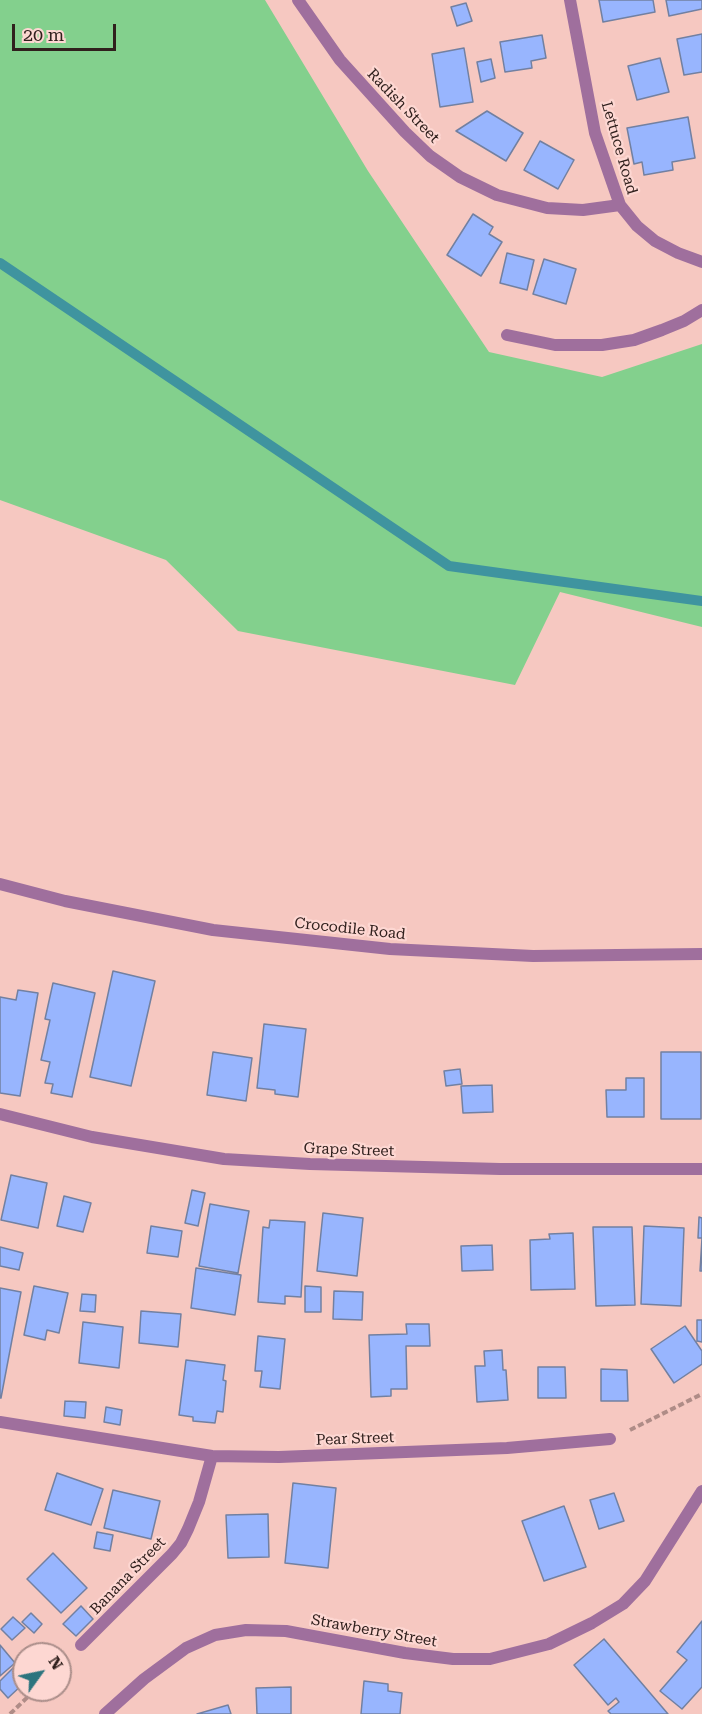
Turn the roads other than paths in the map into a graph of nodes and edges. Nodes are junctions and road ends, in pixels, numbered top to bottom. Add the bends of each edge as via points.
1 (298, 0) edge
2 (570, 0) edge
3 (620, 206) junction
4 (702, 261) edge
5 (702, 310) edge
6 (507, 335) dead end
7 (0, 884) edge
8 (702, 954) edge
9 (0, 1114) edge
10 (702, 1169) edge
11 (0, 1422) edge
12 (610, 1439) road end
13 (212, 1456) junction
14 (702, 1491) edge
15 (81, 1645) dead end
16 (105, 1714) edge

1 - 3 street, Radish Street via 340,60 405,132 460,177 497,195 547,208
2 - 3 street, Lettuce Road via 595,133
3 - 4 street, Lettuce Road via 655,241
5 - 6 street via 634,340 602,345 555,345
7 - 8 street, Crocodile Road via 213,930 390,949 533,956
9 - 10 street, Grape Street via 92,1137 224,1160 500,1169
11 - 13 street, Pear Street
12 - 13 street, Pear Street via 507,1448
13 - 15 street, Banana Street via 181,1543
14 - 16 street, Strawberry Street via 645,1581 623,1604 549,1644 489,1659 453,1659 286,1631 246,1630 215,1635 186,1648

